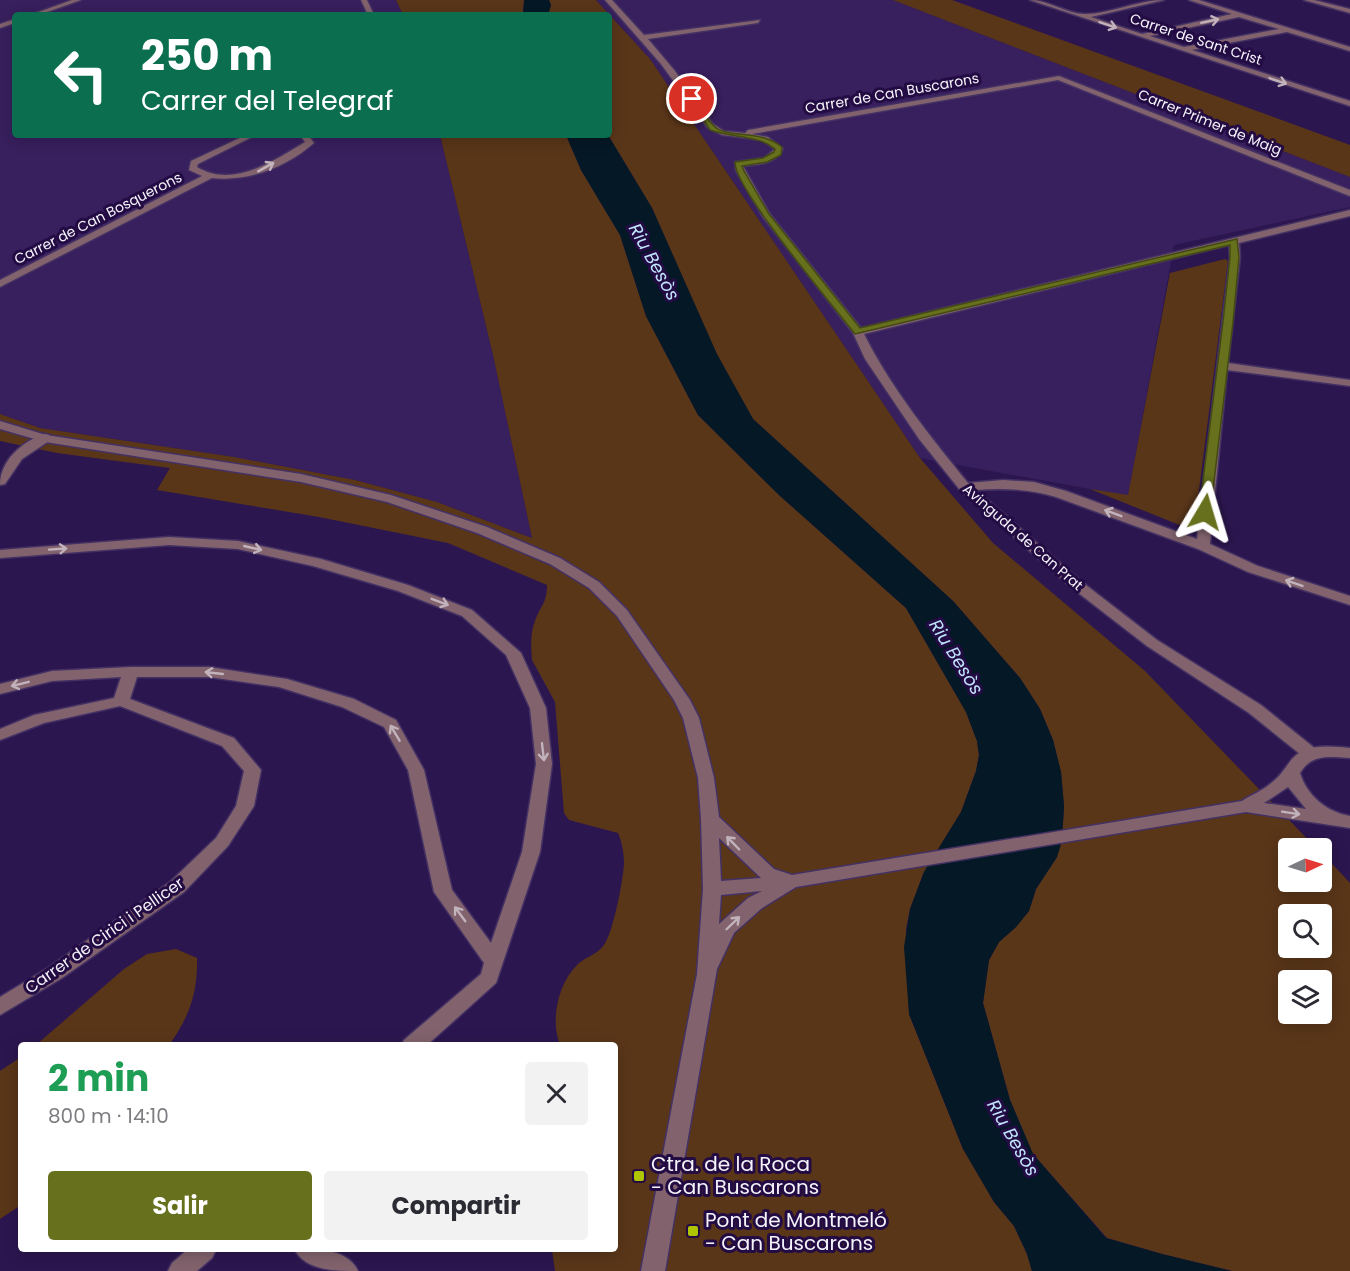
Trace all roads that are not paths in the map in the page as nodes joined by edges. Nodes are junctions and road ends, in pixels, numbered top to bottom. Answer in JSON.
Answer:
{"nodes":[{"id":1,"x":78,"y":0,"type":"edge"},
{"id":2,"x":608,"y":0,"type":"edge"},
{"id":3,"x":1033,"y":0,"type":"edge"},
{"id":4,"x":1161,"y":0,"type":"edge"},
{"id":5,"x":1192,"y":0,"type":"edge"},
{"id":6,"x":1307,"y":0,"type":"edge"},
{"id":7,"x":1350,"y":11,"type":"edge"},
{"id":8,"x":42,"y":12,"type":"edge"},
{"id":9,"x":1238,"y":15,"type":"junction"},
{"id":10,"x":1083,"y":16,"type":"junction"},
{"id":11,"x":758,"y":21,"type":"dead end"},
{"id":12,"x":1288,"y":30,"type":"junction"},
{"id":13,"x":1141,"y":36,"type":"junction"},
{"id":14,"x":644,"y":37,"type":"junction"},
{"id":15,"x":1183,"y":49,"type":"junction"},
{"id":16,"x":1350,"y":49,"type":"edge"},
{"id":17,"x":1059,"y":78,"type":"joint"},
{"id":18,"x":1349,"y":103,"type":"edge"},
{"id":19,"x":730,"y":135,"type":"junction"},
{"id":20,"x":246,"y":138,"type":"edge"},
{"id":21,"x":306,"y":138,"type":"edge"},
{"id":22,"x":209,"y":176,"type":"junction"},
{"id":23,"x":1350,"y":193,"type":"edge"},
{"id":24,"x":1350,"y":213,"type":"edge"},
{"id":25,"x":1234,"y":241,"type":"junction"},
{"id":26,"x":0,"y":284,"type":"edge"},
{"id":27,"x":858,"y":332,"type":"junction"},
{"id":28,"x":1224,"y":366,"type":"junction"},
{"id":29,"x":1350,"y":382,"type":"edge"},
{"id":30,"x":0,"y":425,"type":"edge"},
{"id":31,"x":45,"y":438,"type":"junction"},
{"id":32,"x":0,"y":481,"type":"edge"},
{"id":33,"x":965,"y":487,"type":"junction"},
{"id":34,"x":1203,"y":546,"type":"junction"},
{"id":35,"x":0,"y":554,"type":"edge"},
{"id":36,"x":1350,"y":601,"type":"edge"},
{"id":37,"x":131,"y":672,"type":"junction"},
{"id":38,"x":0,"y":689,"type":"edge"},
{"id":39,"x":121,"y":701,"type":"junction"},
{"id":40,"x":0,"y":735,"type":"edge"},
{"id":41,"x":1350,"y":753,"type":"edge"},
{"id":42,"x":1311,"y":754,"type":"junction"},
{"id":43,"x":1292,"y":773,"type":"junction"},
{"id":44,"x":1246,"y":806,"type":"junction"},
{"id":45,"x":710,"y":819,"type":"junction"},
{"id":46,"x":1343,"y":821,"type":"edge"},
{"id":47,"x":796,"y":881,"type":"junction"},
{"id":48,"x":712,"y":889,"type":"junction"},
{"id":49,"x":494,"y":961,"type":"junction"},
{"id":50,"x":707,"y":974,"type":"junction"},
{"id":51,"x":0,"y":1007,"type":"edge"},
{"id":52,"x":416,"y":1042,"type":"edge"},
{"id":53,"x":202,"y":1252,"type":"edge"},
{"id":54,"x":312,"y":1252,"type":"edge"},
{"id":55,"x":180,"y":1271,"type":"edge"},
{"id":56,"x":346,"y":1271,"type":"edge"},
{"id":57,"x":653,"y":1271,"type":"edge"}],
"edges":[{"from":1,"to":8,"type":"street"},
{"from":2,"to":14,"type":"street","name":"Avinguda de Can Prat"},
{"from":3,"to":10,"type":"street","name":"Carrer de Sant Crist"},
{"from":4,"to":10,"type":"street"},
{"from":5,"to":9,"type":"street"},
{"from":6,"to":7,"type":"street"},
{"from":9,"to":12,"type":"street"},
{"from":13,"to":9,"type":"street","one_way":true},
{"from":10,"to":13,"type":"street","name":"Carrer de Sant Crist","one_way":true},
{"from":11,"to":14,"type":"street"},
{"from":12,"to":15,"type":"street"},
{"from":12,"to":16,"type":"street"},
{"from":13,"to":15,"type":"street","name":"Carrer de Sant Crist"},
{"from":14,"to":19,"type":"street","name":"Avinguda de Can Prat"},
{"from":15,"to":18,"type":"street","name":"Carrer de Sant Crist","one_way":true},
{"from":17,"to":19,"type":"street","name":"Carrer de Can Buscarons"},
{"from":17,"to":23,"type":"street","name":"Carrer Primer de Maig"},
{"from":19,"to":27,"type":"street","name":"Avinguda de Can Prat"},
{"from":20,"to":22,"type":"street","name":"Carrer de Can Bosquerons"},
{"from":22,"to":21,"type":"street","name":"Carrer de Can Bosquerons","one_way":true},
{"from":22,"to":26,"type":"street","name":"Carrer de Can Bosquerons"},
{"from":24,"to":25,"type":"street"},
{"from":25,"to":27,"type":"street"},
{"from":25,"to":28,"type":"street"},
{"from":27,"to":33,"type":"street","name":"Avinguda de Can Prat"},
{"from":28,"to":29,"type":"street"},
{"from":28,"to":34,"type":"street"},
{"from":30,"to":31,"type":"street"},
{"from":31,"to":32,"type":"street"},
{"from":31,"to":45,"type":"street"},
{"from":34,"to":33,"type":"street","one_way":true},
{"from":33,"to":42,"type":"street","name":"Avinguda de Can Prat"},
{"from":36,"to":34,"type":"street","one_way":true},
{"from":35,"to":49,"type":"street","one_way":true},
{"from":37,"to":38,"type":"street","one_way":true},
{"from":37,"to":39,"type":"street"},
{"from":49,"to":37,"type":"street","one_way":true},
{"from":39,"to":40,"type":"street"},
{"from":39,"to":51,"type":"street","name":"Carrer de Cirici i Pellicer"},
{"from":41,"to":42,"type":"street"},
{"from":42,"to":43,"type":"street"},
{"from":43,"to":44,"type":"street"},
{"from":43,"to":46,"type":"street"},
{"from":44,"to":46,"type":"street","one_way":true},
{"from":44,"to":47,"type":"street"},
{"from":47,"to":45,"type":"street","one_way":true},
{"from":45,"to":48,"type":"street"},
{"from":47,"to":48,"type":"street"},
{"from":50,"to":47,"type":"street","one_way":true},
{"from":48,"to":50,"type":"street"},
{"from":49,"to":52,"type":"street"},
{"from":50,"to":57,"type":"street"},
{"from":53,"to":55,"type":"street"},
{"from":54,"to":56,"type":"street"}]}
